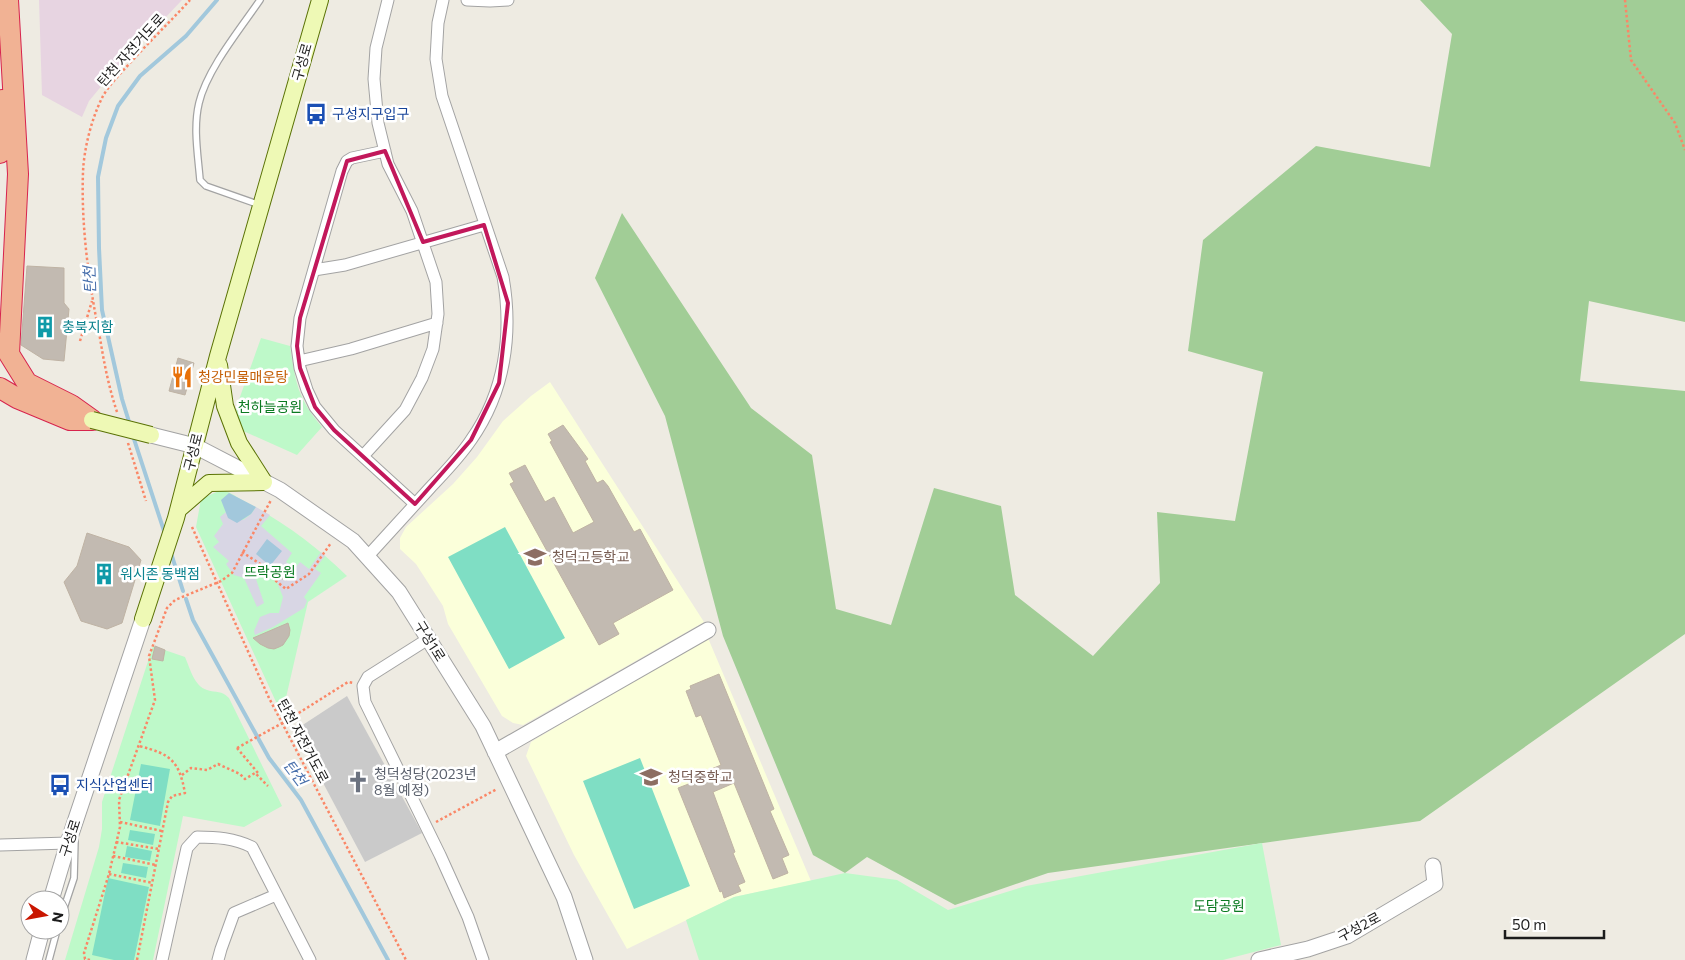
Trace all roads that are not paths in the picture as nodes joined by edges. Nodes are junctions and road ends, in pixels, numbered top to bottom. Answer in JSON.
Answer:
{"nodes":[{"id":1,"x":7,"y":0,"type":"edge"},
{"id":2,"x":260,"y":0,"type":"edge"},
{"id":3,"x":320,"y":0,"type":"edge"},
{"id":4,"x":388,"y":0,"type":"edge"},
{"id":5,"x":443,"y":0,"type":"edge"},
{"id":6,"x":467,"y":0,"type":"edge"},
{"id":7,"x":508,"y":0,"type":"edge"},
{"id":8,"x":385,"y":151,"type":"junction"},
{"id":9,"x":0,"y":154,"type":"edge"},
{"id":10,"x":261,"y":205,"type":"junction"},
{"id":11,"x":484,"y":225,"type":"junction"},
{"id":12,"x":423,"y":242,"type":"junction"},
{"id":13,"x":314,"y":270,"type":"junction"},
{"id":14,"x":437,"y":323,"type":"junction"},
{"id":15,"x":218,"y":356,"type":"junction"},
{"id":16,"x":299,"y":361,"type":"junction"},
{"id":17,"x":0,"y":388,"type":"edge"},
{"id":18,"x":92,"y":420,"type":"junction"},
{"id":19,"x":151,"y":435,"type":"joint"},
{"id":20,"x":195,"y":446,"type":"junction"},
{"id":21,"x":363,"y":456,"type":"junction"},
{"id":22,"x":271,"y":485,"type":"junction"},
{"id":23,"x":415,"y":504,"type":"junction"},
{"id":24,"x":178,"y":514,"type":"junction"},
{"id":25,"x":367,"y":557,"type":"junction"},
{"id":26,"x":143,"y":618,"type":"joint"},
{"id":27,"x":708,"y":630,"type":"dead end"},
{"id":28,"x":428,"y":639,"type":"junction"},
{"id":29,"x":495,"y":752,"type":"junction"},
{"id":30,"x":76,"y":820,"type":"junction"},
{"id":31,"x":68,"y":843,"type":"junction"},
{"id":32,"x":0,"y":845,"type":"edge"},
{"id":33,"x":1433,"y":866,"type":"dead end"},
{"id":34,"x":54,"y":890,"type":"edge"},
{"id":35,"x":70,"y":890,"type":"edge"},
{"id":36,"x":276,"y":895,"type":"junction"},
{"id":37,"x":39,"y":940,"type":"edge"},
{"id":38,"x":54,"y":940,"type":"edge"},
{"id":39,"x":34,"y":957,"type":"edge"},
{"id":40,"x":49,"y":960,"type":"edge"},
{"id":41,"x":162,"y":960,"type":"edge"},
{"id":42,"x":218,"y":960,"type":"edge"},
{"id":43,"x":310,"y":960,"type":"edge"},
{"id":44,"x":483,"y":960,"type":"edge"},
{"id":45,"x":585,"y":960,"type":"edge"},
{"id":46,"x":1259,"y":960,"type":"edge"}],
"edges":[{"from":1,"to":9,"type":"highway"},
{"from":1,"to":18,"type":"highway"},
{"from":2,"to":10,"type":"lane"},
{"from":3,"to":10,"type":"main road","name":"구성로"},
{"from":4,"to":8,"type":"street"},
{"from":5,"to":11,"type":"street"},
{"from":6,"to":7,"type":"street"},
{"from":8,"to":12,"type":"street"},
{"from":8,"to":13,"type":"street"},
{"from":10,"to":15,"type":"main road","name":"구성로"},
{"from":11,"to":12,"type":"street"},
{"from":11,"to":23,"type":"street"},
{"from":12,"to":13,"type":"street"},
{"from":12,"to":14,"type":"street"},
{"from":13,"to":16,"type":"street"},
{"from":14,"to":16,"type":"street"},
{"from":14,"to":21,"type":"street"},
{"from":15,"to":20,"type":"main road","name":"구성로"},
{"from":15,"to":22,"type":"main road"},
{"from":16,"to":21,"type":"street"},
{"from":17,"to":18,"type":"highway"},
{"from":18,"to":19,"type":"main road","bridge":true},
{"from":19,"to":20,"type":"street","name":"구성1로"},
{"from":20,"to":22,"type":"street","name":"구성1로"},
{"from":20,"to":24,"type":"main road","name":"구성로"},
{"from":21,"to":23,"type":"street"},
{"from":22,"to":24,"type":"main road"},
{"from":22,"to":25,"type":"street","name":"구성1로"},
{"from":23,"to":25,"type":"street"},
{"from":24,"to":26,"type":"main road","name":"구성로"},
{"from":25,"to":28,"type":"street","name":"구성1로"},
{"from":26,"to":30,"type":"street","name":"구성로"},
{"from":27,"to":29,"type":"street"},
{"from":28,"to":29,"type":"street","name":"구성1로"},
{"from":28,"to":44,"type":"street"},
{"from":29,"to":45,"type":"street","name":"구성1로"},
{"from":30,"to":31,"type":"street","name":"구성로"},
{"from":30,"to":35,"type":"lane"},
{"from":31,"to":32,"type":"street"},
{"from":31,"to":34,"type":"street","name":"구성로"},
{"from":33,"to":46,"type":"street","name":"구성2로"},
{"from":36,"to":41,"type":"street"},
{"from":36,"to":42,"type":"street"},
{"from":36,"to":43,"type":"street"},
{"from":37,"to":39,"type":"street"},
{"from":38,"to":40,"type":"lane"}]}
